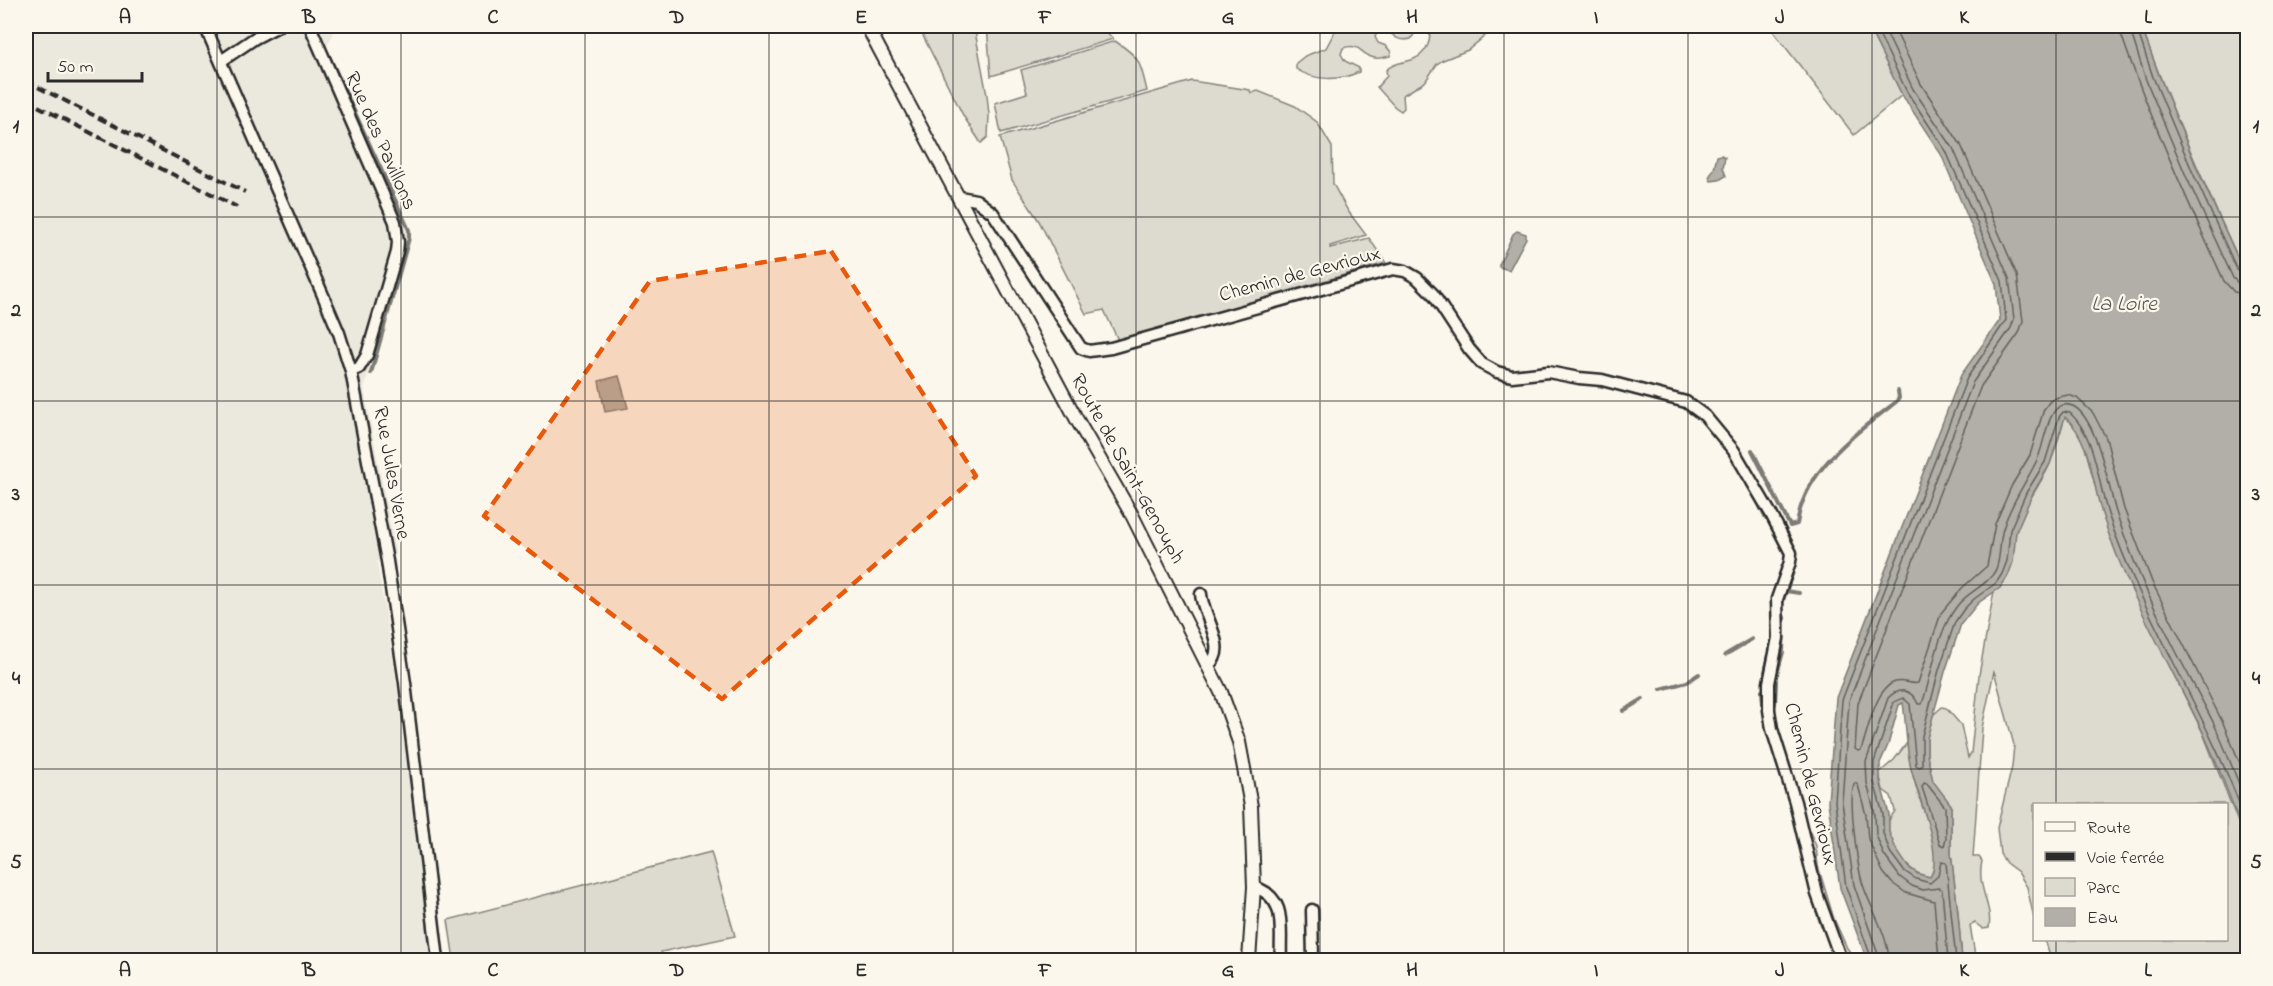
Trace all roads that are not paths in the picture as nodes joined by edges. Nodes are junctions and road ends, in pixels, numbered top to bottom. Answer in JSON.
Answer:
{"nodes":[{"id":1,"x":205,"y":26,"type":"edge"},
{"id":2,"x":278,"y":26,"type":"edge"},
{"id":3,"x":310,"y":26,"type":"edge"},
{"id":4,"x":867,"y":26,"type":"edge"},
{"id":5,"x":220,"y":61,"type":"junction"},
{"id":6,"x":960,"y":197,"type":"junction"},
{"id":7,"x":351,"y":370,"type":"junction"},
{"id":8,"x":1200,"y":594,"type":"dead end"},
{"id":9,"x":1208,"y":665,"type":"junction"},
{"id":10,"x":1254,"y":887,"type":"junction"},
{"id":11,"x":1312,"y":910,"type":"dead end"},
{"id":12,"x":438,"y":958,"type":"edge"},
{"id":13,"x":1249,"y":960,"type":"edge"},
{"id":14,"x":1281,"y":960,"type":"edge"},
{"id":15,"x":1313,"y":960,"type":"edge"},
{"id":16,"x":1841,"y":960,"type":"edge"}],
"edges":[{"from":1,"to":5,"type":"street","name":"Rue Jules Verne"},
{"from":2,"to":5,"type":"street"},
{"from":3,"to":7,"type":"street","name":"Rue des Pavillons"},
{"from":4,"to":6,"type":"street","name":"Route de Saint-Genouph"},
{"from":5,"to":7,"type":"street","name":"Rue Jules Verne"},
{"from":6,"to":9,"type":"street","name":"Route de Saint-Genouph"},
{"from":6,"to":16,"type":"street","name":"Chemin de Gevrioux"},
{"from":7,"to":12,"type":"street","name":"Rue Jules Verne"},
{"from":8,"to":9,"type":"street"},
{"from":9,"to":10,"type":"street","name":"Route de Saint-Genouph"},
{"from":10,"to":13,"type":"street","name":"Route de Saint-Genouph"},
{"from":10,"to":14,"type":"street"},
{"from":11,"to":15,"type":"street"}]}
